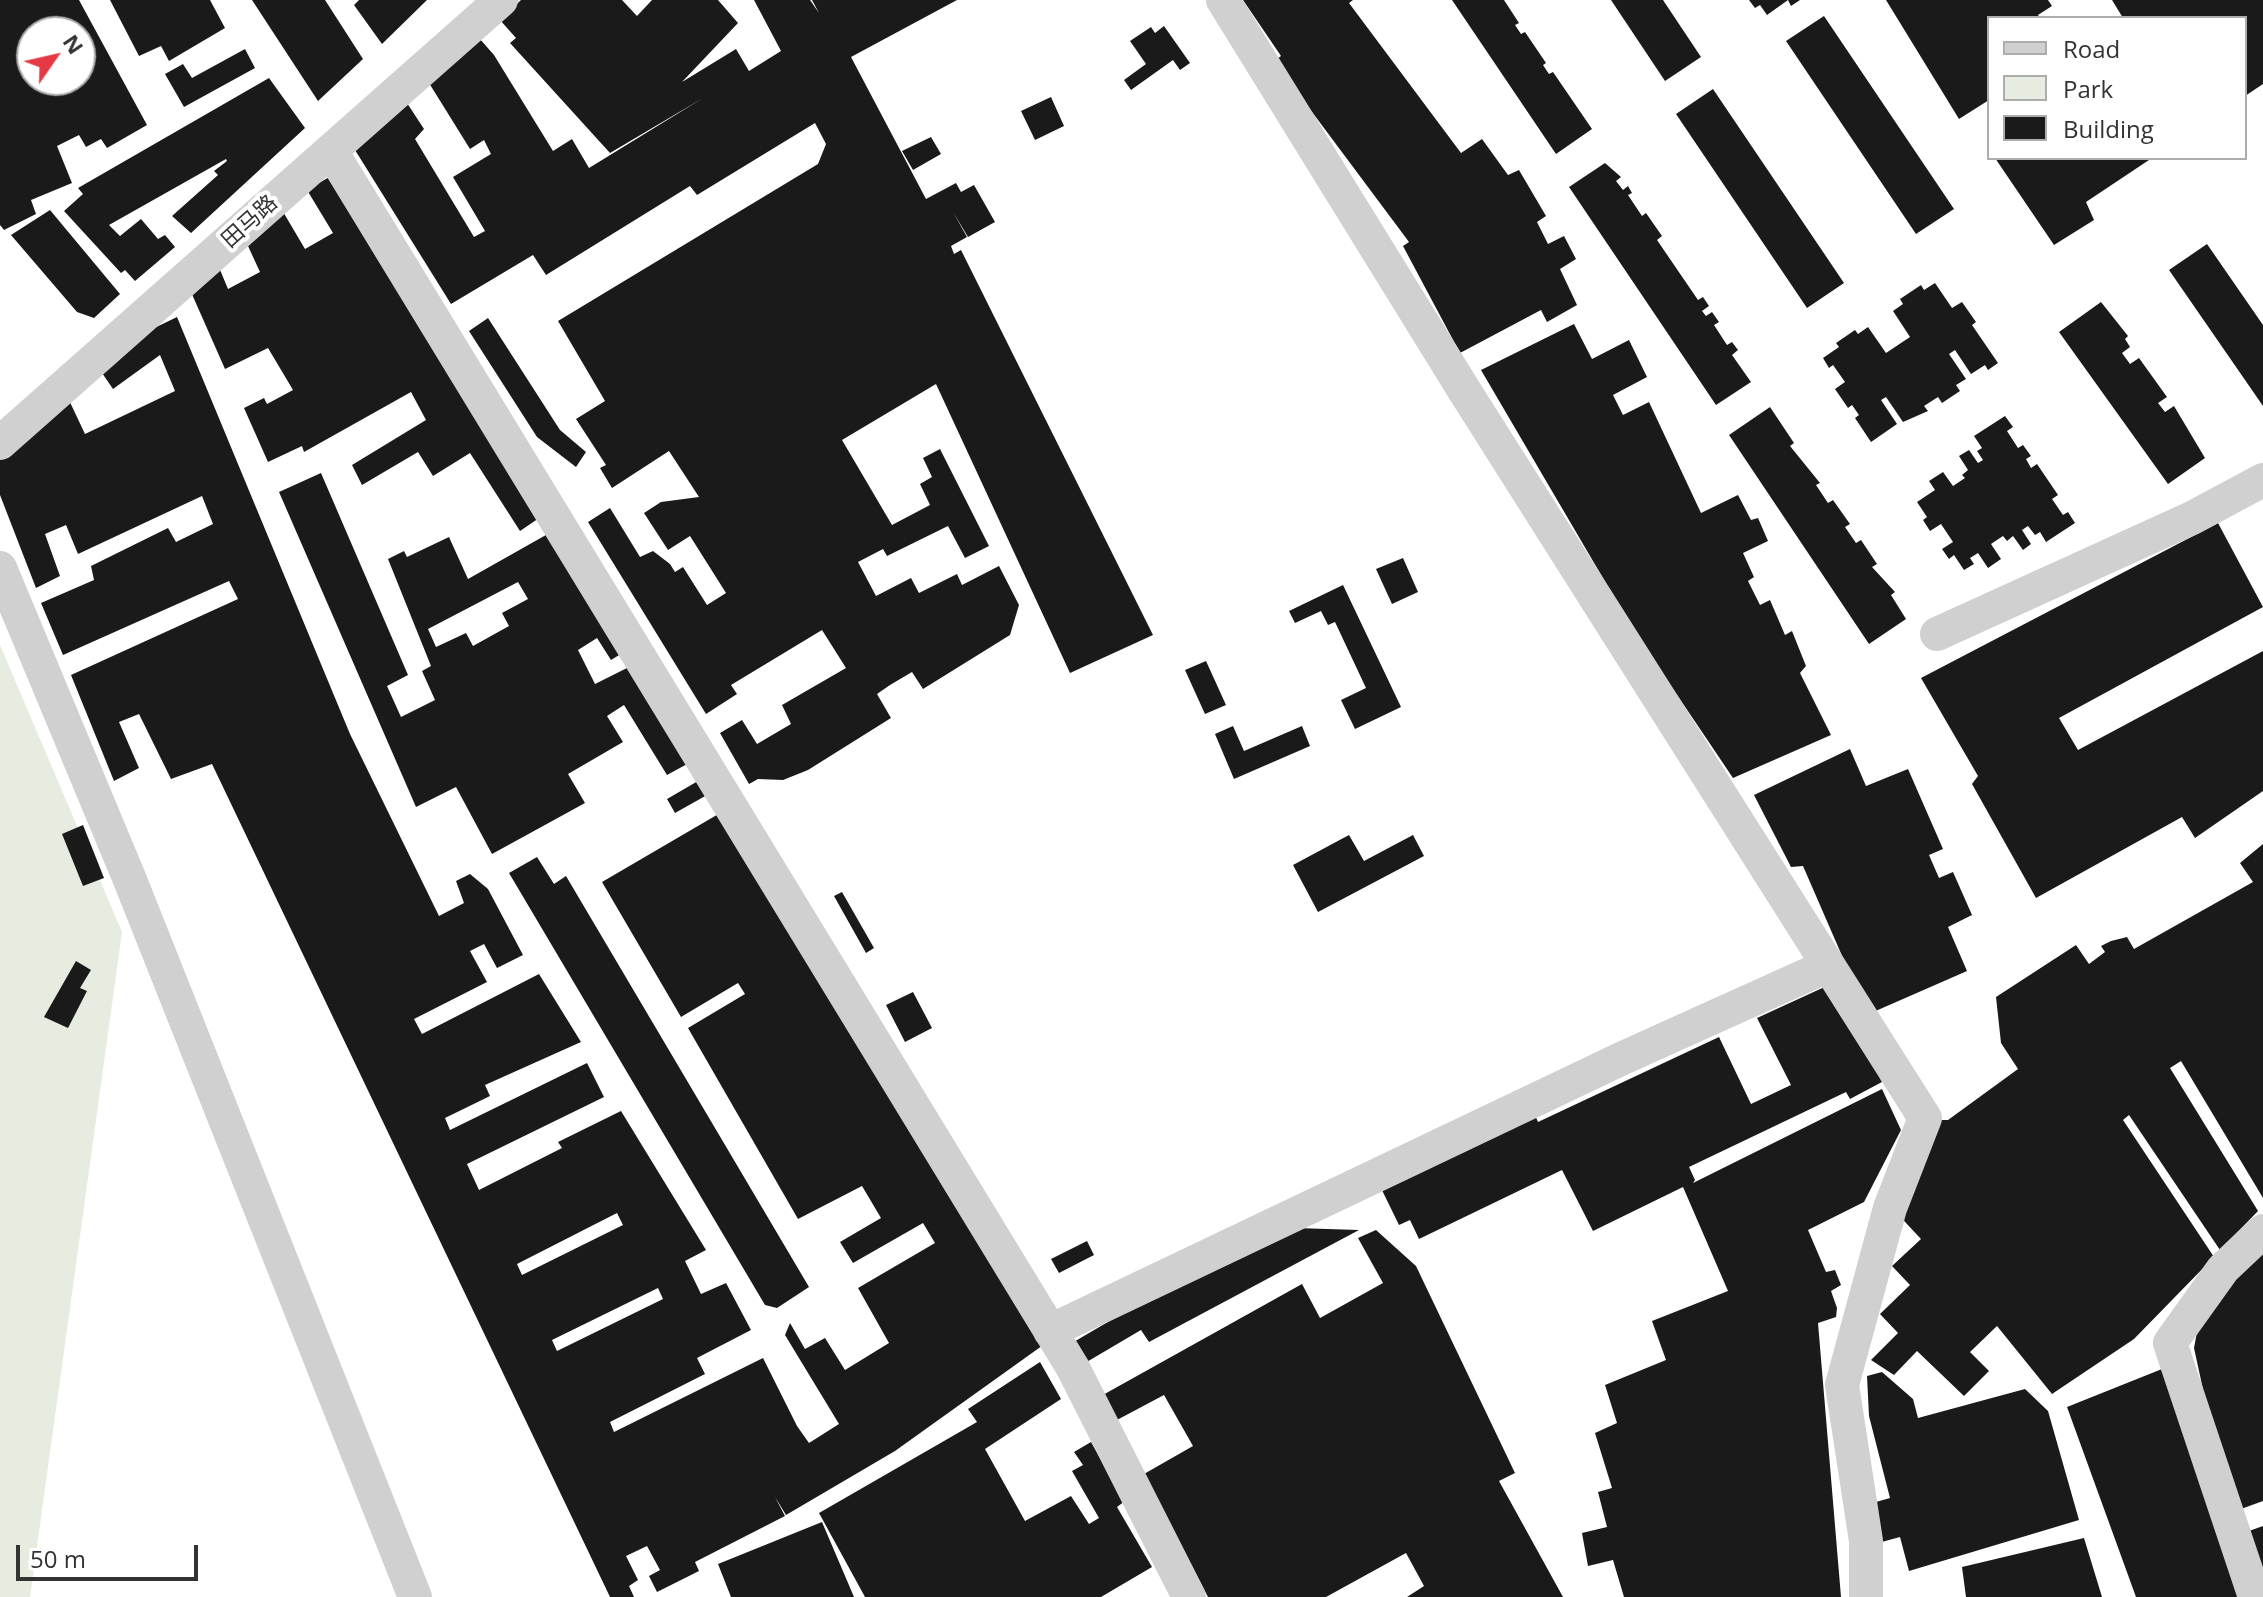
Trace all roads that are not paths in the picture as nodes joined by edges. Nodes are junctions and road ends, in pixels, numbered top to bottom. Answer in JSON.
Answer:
{"nodes":[{"id":1,"x":501,"y":0,"type":"edge"},
{"id":2,"x":1223,"y":0,"type":"edge"},
{"id":3,"x":331,"y":151,"type":"junction"},
{"id":4,"x":0,"y":443,"type":"edge"},
{"id":5,"x":2263,"y":480,"type":"edge"},
{"id":6,"x":0,"y":568,"type":"edge"},
{"id":7,"x":1937,"y":634,"type":"dead end"},
{"id":8,"x":1827,"y":965,"type":"junction"},
{"id":9,"x":2263,"y":1231,"type":"edge"},
{"id":10,"x":1050,"y":1331,"type":"junction"},
{"id":11,"x":415,"y":1597,"type":"edge"},
{"id":12,"x":1189,"y":1597,"type":"edge"},
{"id":13,"x":1866,"y":1597,"type":"edge"},
{"id":14,"x":2255,"y":1597,"type":"edge"}],
"edges":[{"from":1,"to":3,"type":"street","name":"田马路"},
{"from":2,"to":8,"type":"street"},
{"from":3,"to":4,"type":"street","name":"田马路"},
{"from":3,"to":10,"type":"street"},
{"from":5,"to":7,"type":"street"},
{"from":6,"to":11,"type":"street"},
{"from":8,"to":10,"type":"street"},
{"from":8,"to":13,"type":"street"},
{"from":9,"to":14,"type":"street"},
{"from":10,"to":12,"type":"street"}]}
